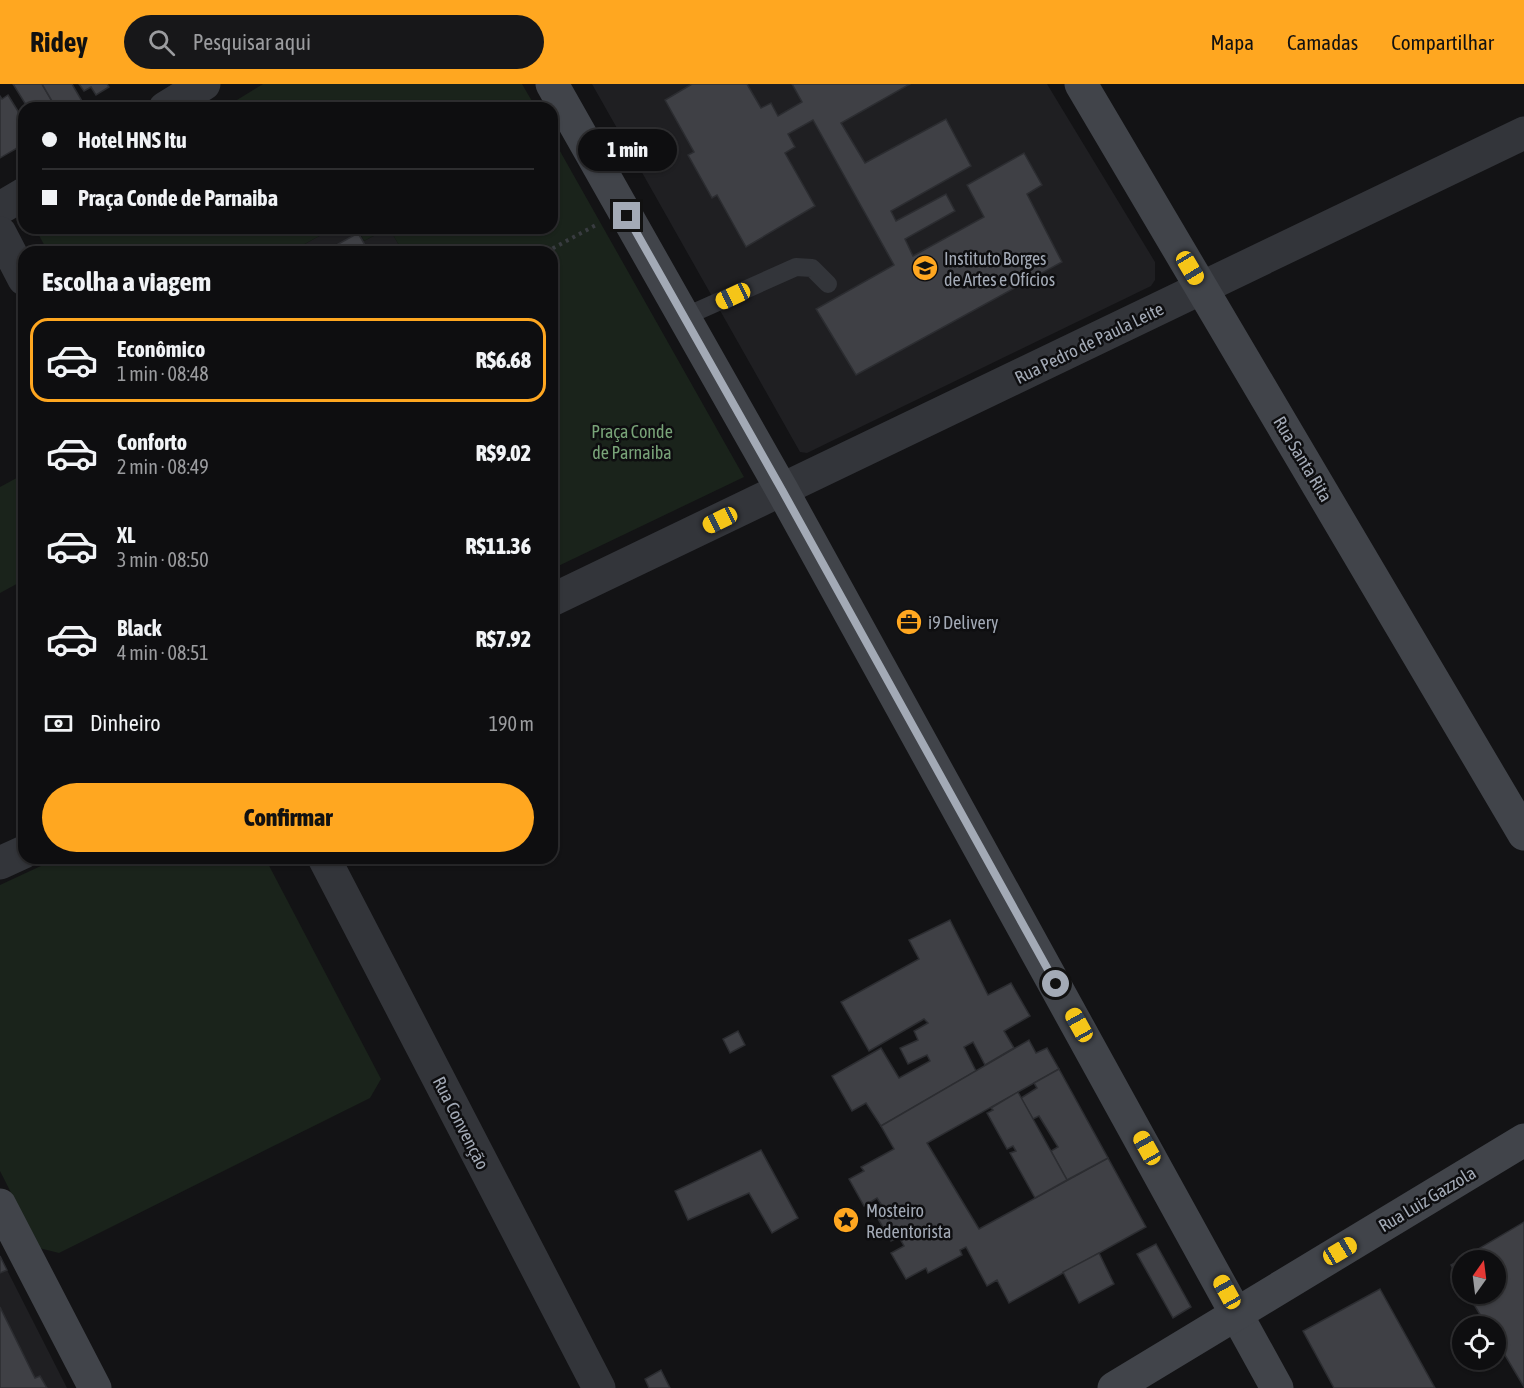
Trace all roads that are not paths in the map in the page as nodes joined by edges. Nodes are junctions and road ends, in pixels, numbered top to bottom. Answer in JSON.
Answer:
{"nodes":[{"id":1,"x":204,"y":84,"type":"edge"},
{"id":2,"x":552,"y":84,"type":"edge"},
{"id":3,"x":1081,"y":84,"type":"edge"},
{"id":4,"x":175,"y":102,"type":"edge"},
{"id":5,"x":1524,"y":133,"type":"edge"},
{"id":6,"x":18,"y":198,"type":"edge"},
{"id":7,"x":0,"y":208,"type":"edge"},
{"id":8,"x":0,"y":233,"type":"edge"},
{"id":9,"x":18,"y":268,"type":"edge"},
{"id":10,"x":828,"y":284,"type":"dead end"},
{"id":11,"x":1202,"y":289,"type":"junction"},
{"id":12,"x":684,"y":317,"type":"junction"},
{"id":13,"x":782,"y":490,"type":"junction"},
{"id":14,"x":558,"y":597,"type":"edge"},
{"id":15,"x":1524,"y":834,"type":"edge"},
{"id":16,"x":18,"y":855,"type":"edge"},
{"id":17,"x":0,"y":863,"type":"edge"},
{"id":18,"x":327,"y":864,"type":"edge"},
{"id":19,"x":1524,"y":1140,"type":"edge"},
{"id":20,"x":0,"y":1205,"type":"edge"},
{"id":21,"x":1238,"y":1313,"type":"junction"},
{"id":22,"x":95,"y":1388,"type":"edge"},
{"id":23,"x":598,"y":1388,"type":"edge"},
{"id":24,"x":1114,"y":1388,"type":"edge"},
{"id":25,"x":1277,"y":1388,"type":"edge"}],
"edges":[{"from":1,"to":4,"type":"street"},
{"from":2,"to":12,"type":"main road"},
{"from":3,"to":11,"type":"main road","name":"Rua Santa Rita"},
{"from":5,"to":11,"type":"street","name":"Rua Pedro de Paula Leite"},
{"from":6,"to":7,"type":"street"},
{"from":8,"to":9,"type":"street"},
{"from":10,"to":12,"type":"lane"},
{"from":11,"to":13,"type":"street","name":"Rua Pedro de Paula Leite"},
{"from":11,"to":15,"type":"main road","name":"Rua Santa Rita"},
{"from":12,"to":13,"type":"main road"},
{"from":13,"to":14,"type":"street"},
{"from":13,"to":21,"type":"main road"},
{"from":16,"to":17,"type":"street"},
{"from":18,"to":23,"type":"street","name":"Rua Convenção"},
{"from":19,"to":21,"type":"main road","name":"Rua Luiz Gazzola"},
{"from":20,"to":22,"type":"main road"},
{"from":21,"to":24,"type":"main road","name":"Rua Luiz Gazzola"},
{"from":21,"to":25,"type":"main road"}]}
